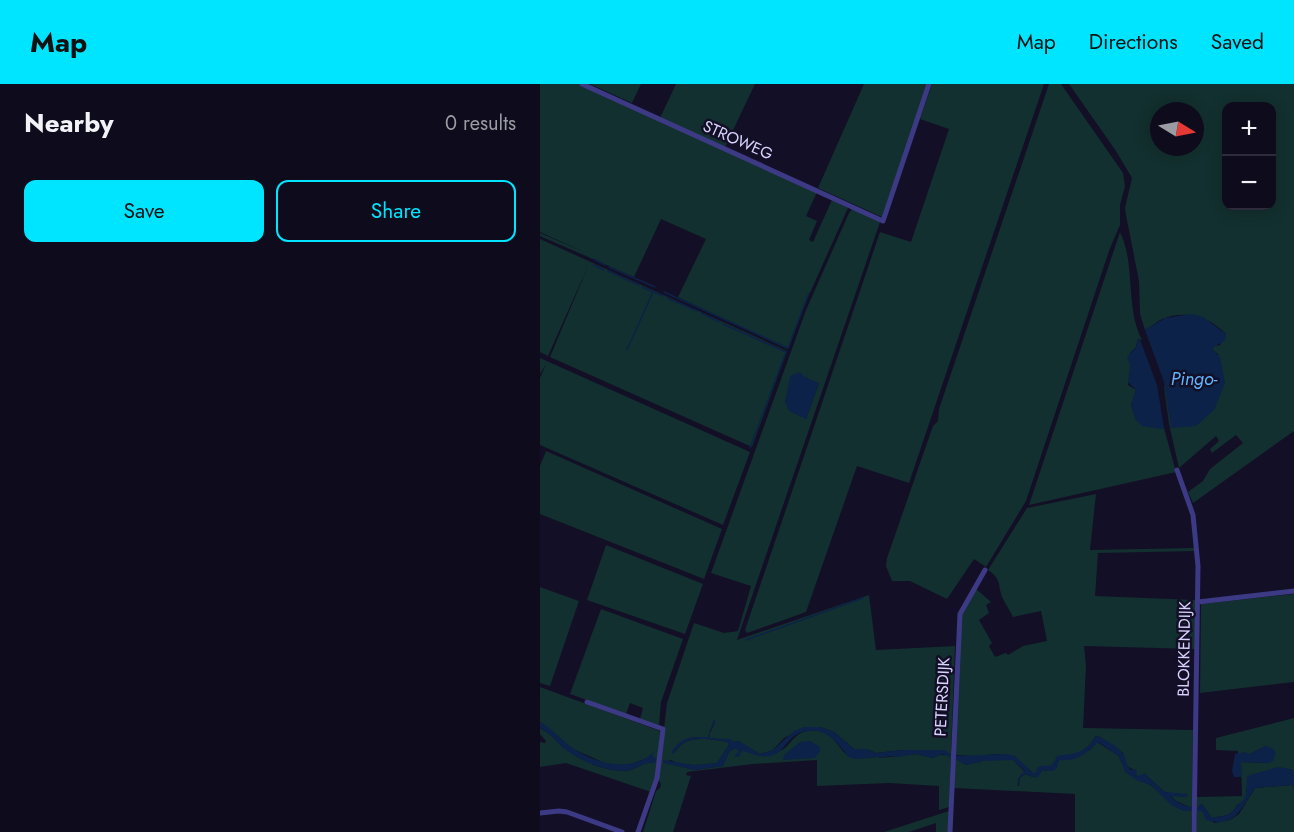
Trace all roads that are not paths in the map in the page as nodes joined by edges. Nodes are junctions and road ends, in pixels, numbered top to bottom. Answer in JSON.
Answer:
{"nodes":[{"id":1,"x":582,"y":84,"type":"edge"},
{"id":2,"x":929,"y":84,"type":"edge"},
{"id":3,"x":1177,"y":470,"type":"dead end"},
{"id":4,"x":986,"y":570,"type":"dead end"},
{"id":5,"x":1294,"y":591,"type":"edge"},
{"id":6,"x":1198,"y":602,"type":"junction"},
{"id":7,"x":587,"y":702,"type":"dead end"},
{"id":8,"x":540,"y":813,"type":"edge"},
{"id":9,"x":622,"y":832,"type":"edge"},
{"id":10,"x":638,"y":832,"type":"edge"},
{"id":11,"x":950,"y":832,"type":"edge"},
{"id":12,"x":1194,"y":832,"type":"edge"}],
"edges":[{"from":1,"to":2,"type":"street","name":"STROWEG"},
{"from":3,"to":6,"type":"street","name":"BLOKKENDIJK"},
{"from":4,"to":11,"type":"street","name":"PETERSDIJK"},
{"from":5,"to":6,"type":"street"},
{"from":6,"to":12,"type":"street","name":"BLOKKENDIJK"},
{"from":7,"to":10,"type":"street"},
{"from":8,"to":9,"type":"street"}]}
